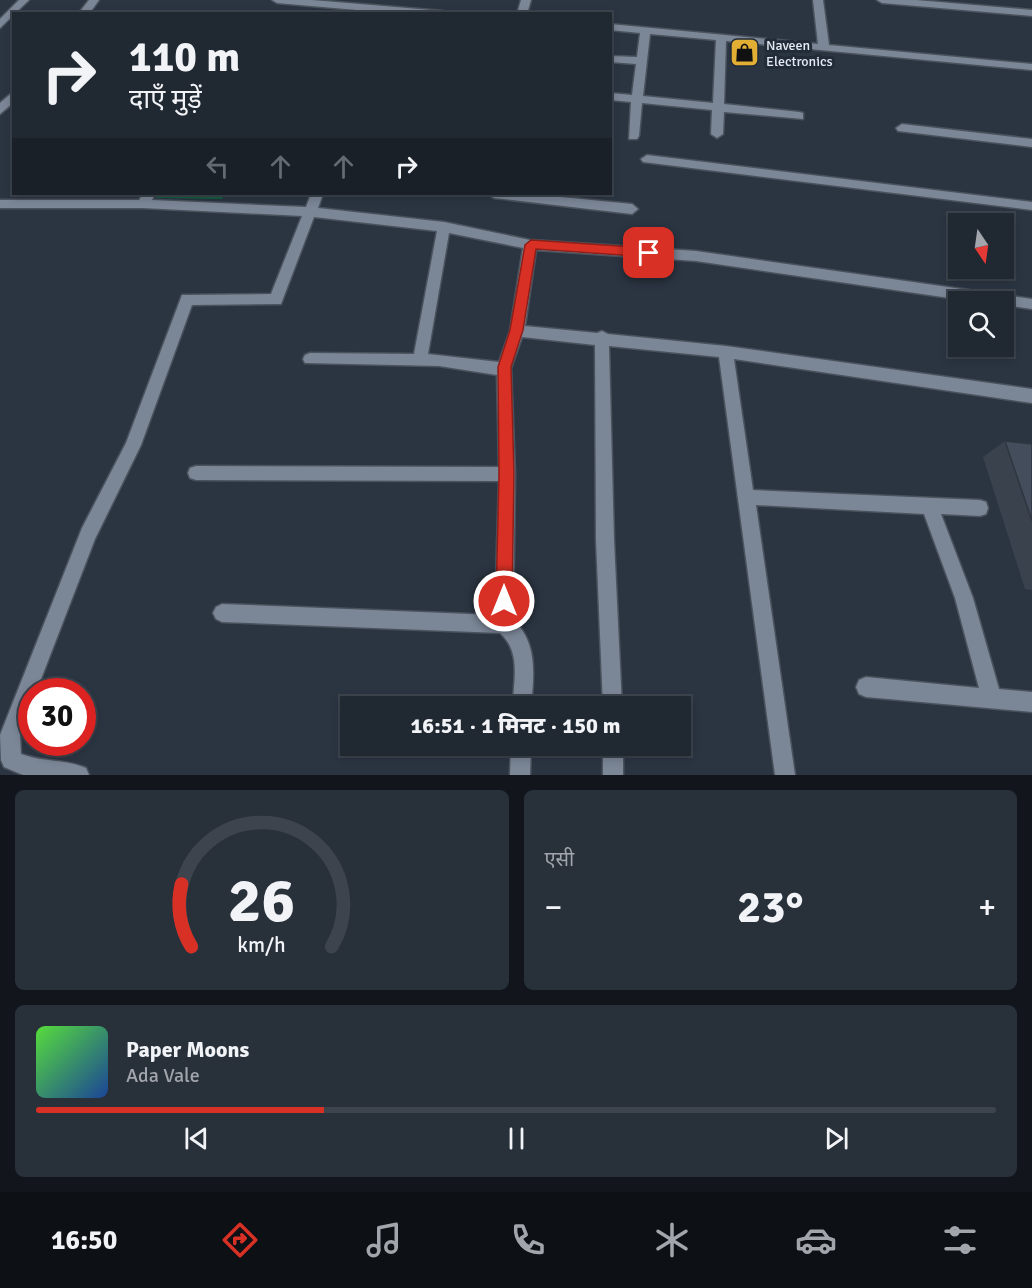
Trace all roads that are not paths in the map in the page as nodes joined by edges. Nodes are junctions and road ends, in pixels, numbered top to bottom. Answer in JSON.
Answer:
{"nodes":[{"id":1,"x":24,"y":0,"type":"edge"},
{"id":2,"x":94,"y":0,"type":"edge"},
{"id":3,"x":277,"y":0,"type":"edge"},
{"id":4,"x":818,"y":0,"type":"edge"},
{"id":5,"x":882,"y":0,"type":"edge"},
{"id":6,"x":1028,"y":0,"type":"edge"},
{"id":7,"x":953,"y":3,"type":"edge"},
{"id":8,"x":391,"y":11,"type":"edge"},
{"id":9,"x":1032,"y":11,"type":"edge"},
{"id":10,"x":12,"y":12,"type":"edge"},
{"id":11,"x":12,"y":12,"type":"edge"},
{"id":12,"x":85,"y":12,"type":"edge"},
{"id":13,"x":410,"y":12,"type":"edge"},
{"id":14,"x":0,"y":25,"type":"edge"},
{"id":15,"x":612,"y":27,"type":"edge"},
{"id":16,"x":645,"y":30,"type":"junction"},
{"id":17,"x":722,"y":37,"type":"junction"},
{"id":18,"x":824,"y":47,"type":"junction"},
{"id":19,"x":612,"y":59,"type":"edge"},
{"id":20,"x":642,"y":61,"type":"junction"},
{"id":21,"x":1032,"y":67,"type":"edge"},
{"id":22,"x":12,"y":96,"type":"edge"},
{"id":23,"x":612,"y":96,"type":"edge"},
{"id":24,"x":638,"y":98,"type":"junction"},
{"id":25,"x":717,"y":106,"type":"junction"},
{"id":26,"x":0,"y":110,"type":"edge"},
{"id":27,"x":799,"y":116,"type":"dead end"},
{"id":28,"x":902,"y":128,"type":"dead end"},
{"id":29,"x":717,"y":134,"type":"dead end"},
{"id":30,"x":633,"y":136,"type":"dead end"},
{"id":31,"x":1032,"y":143,"type":"edge"},
{"id":32,"x":647,"y":159,"type":"dead end"},
{"id":33,"x":232,"y":195,"type":"edge"},
{"id":34,"x":317,"y":195,"type":"edge"},
{"id":35,"x":503,"y":195,"type":"edge"},
{"id":36,"x":146,"y":199,"type":"edge"},
{"id":37,"x":8,"y":201,"type":"edge"},
{"id":38,"x":227,"y":206,"type":"junction"},
{"id":39,"x":1032,"y":206,"type":"edge"},
{"id":40,"x":632,"y":209,"type":"dead end"},
{"id":41,"x":310,"y":212,"type":"junction"},
{"id":42,"x":444,"y":227,"type":"junction"},
{"id":43,"x":531,"y":245,"type":"junction"},
{"id":44,"x":1032,"y":304,"type":"edge"},
{"id":45,"x":517,"y":330,"type":"junction"},
{"id":46,"x":602,"y":337,"type":"junction"},
{"id":47,"x":726,"y":352,"type":"junction"},
{"id":48,"x":310,"y":359,"type":"dead end"},
{"id":49,"x":420,"y":360,"type":"junction"},
{"id":50,"x":504,"y":367,"type":"junction"},
{"id":51,"x":1032,"y":396,"type":"edge"},
{"id":52,"x":196,"y":473,"type":"dead end"},
{"id":53,"x":507,"y":474,"type":"junction"},
{"id":54,"x":746,"y":497,"type":"junction"},
{"id":55,"x":930,"y":506,"type":"junction"},
{"id":56,"x":980,"y":508,"type":"dead end"},
{"id":57,"x":222,"y":613,"type":"dead end"},
{"id":58,"x":504,"y":624,"type":"junction"},
{"id":59,"x":866,"y":687,"type":"dead end"},
{"id":60,"x":522,"y":696,"type":"edge"},
{"id":61,"x":613,"y":696,"type":"edge"},
{"id":62,"x":991,"y":696,"type":"junction"},
{"id":63,"x":1032,"y":702,"type":"edge"},
{"id":64,"x":521,"y":756,"type":"edge"},
{"id":65,"x":613,"y":756,"type":"edge"},
{"id":66,"x":5,"y":760,"type":"edge"},
{"id":67,"x":35,"y":772,"type":"edge"},
{"id":68,"x":79,"y":775,"type":"edge"},
{"id":69,"x":520,"y":775,"type":"edge"},
{"id":70,"x":613,"y":775,"type":"edge"},
{"id":71,"x":785,"y":775,"type":"edge"}],
"edges":[{"from":1,"to":10,"type":"street"},
{"from":2,"to":12,"type":"street"},
{"from":3,"to":8,"type":"street"},
{"from":4,"to":18,"type":"street"},
{"from":5,"to":7,"type":"street"},
{"from":6,"to":9,"type":"street"},
{"from":7,"to":9,"type":"street"},
{"from":8,"to":13,"type":"street"},
{"from":11,"to":14,"type":"street"},
{"from":15,"to":16,"type":"street"},
{"from":16,"to":17,"type":"street"},
{"from":16,"to":20,"type":"street"},
{"from":17,"to":18,"type":"street"},
{"from":17,"to":25,"type":"street"},
{"from":18,"to":21,"type":"street"},
{"from":19,"to":20,"type":"street"},
{"from":20,"to":24,"type":"street"},
{"from":22,"to":26,"type":"street"},
{"from":23,"to":24,"type":"street"},
{"from":24,"to":25,"type":"street"},
{"from":24,"to":30,"type":"street"},
{"from":25,"to":27,"type":"street"},
{"from":25,"to":29,"type":"street"},
{"from":28,"to":31,"type":"street"},
{"from":32,"to":39,"type":"street"},
{"from":33,"to":38,"type":"street"},
{"from":34,"to":41,"type":"street"},
{"from":35,"to":40,"type":"street"},
{"from":36,"to":37,"type":"street"},
{"from":36,"to":38,"type":"street"},
{"from":38,"to":41,"type":"street"},
{"from":41,"to":42,"type":"street"},
{"from":41,"to":66,"type":"street"},
{"from":42,"to":43,"type":"street"},
{"from":42,"to":49,"type":"street"},
{"from":43,"to":44,"type":"street"},
{"from":43,"to":45,"type":"street"},
{"from":45,"to":46,"type":"street"},
{"from":45,"to":50,"type":"street"},
{"from":46,"to":47,"type":"street"},
{"from":46,"to":61,"type":"street"},
{"from":47,"to":51,"type":"street"},
{"from":47,"to":54,"type":"street"},
{"from":48,"to":49,"type":"street"},
{"from":49,"to":50,"type":"street"},
{"from":50,"to":53,"type":"street"},
{"from":52,"to":53,"type":"street"},
{"from":53,"to":58,"type":"street"},
{"from":54,"to":55,"type":"street"},
{"from":54,"to":71,"type":"street"},
{"from":55,"to":56,"type":"street"},
{"from":55,"to":62,"type":"street"},
{"from":57,"to":58,"type":"street"},
{"from":58,"to":60,"type":"street"},
{"from":59,"to":62,"type":"street"},
{"from":62,"to":63,"type":"street"},
{"from":64,"to":69,"type":"street"},
{"from":65,"to":70,"type":"street"},
{"from":66,"to":67,"type":"street"},
{"from":67,"to":68,"type":"street"}]}
